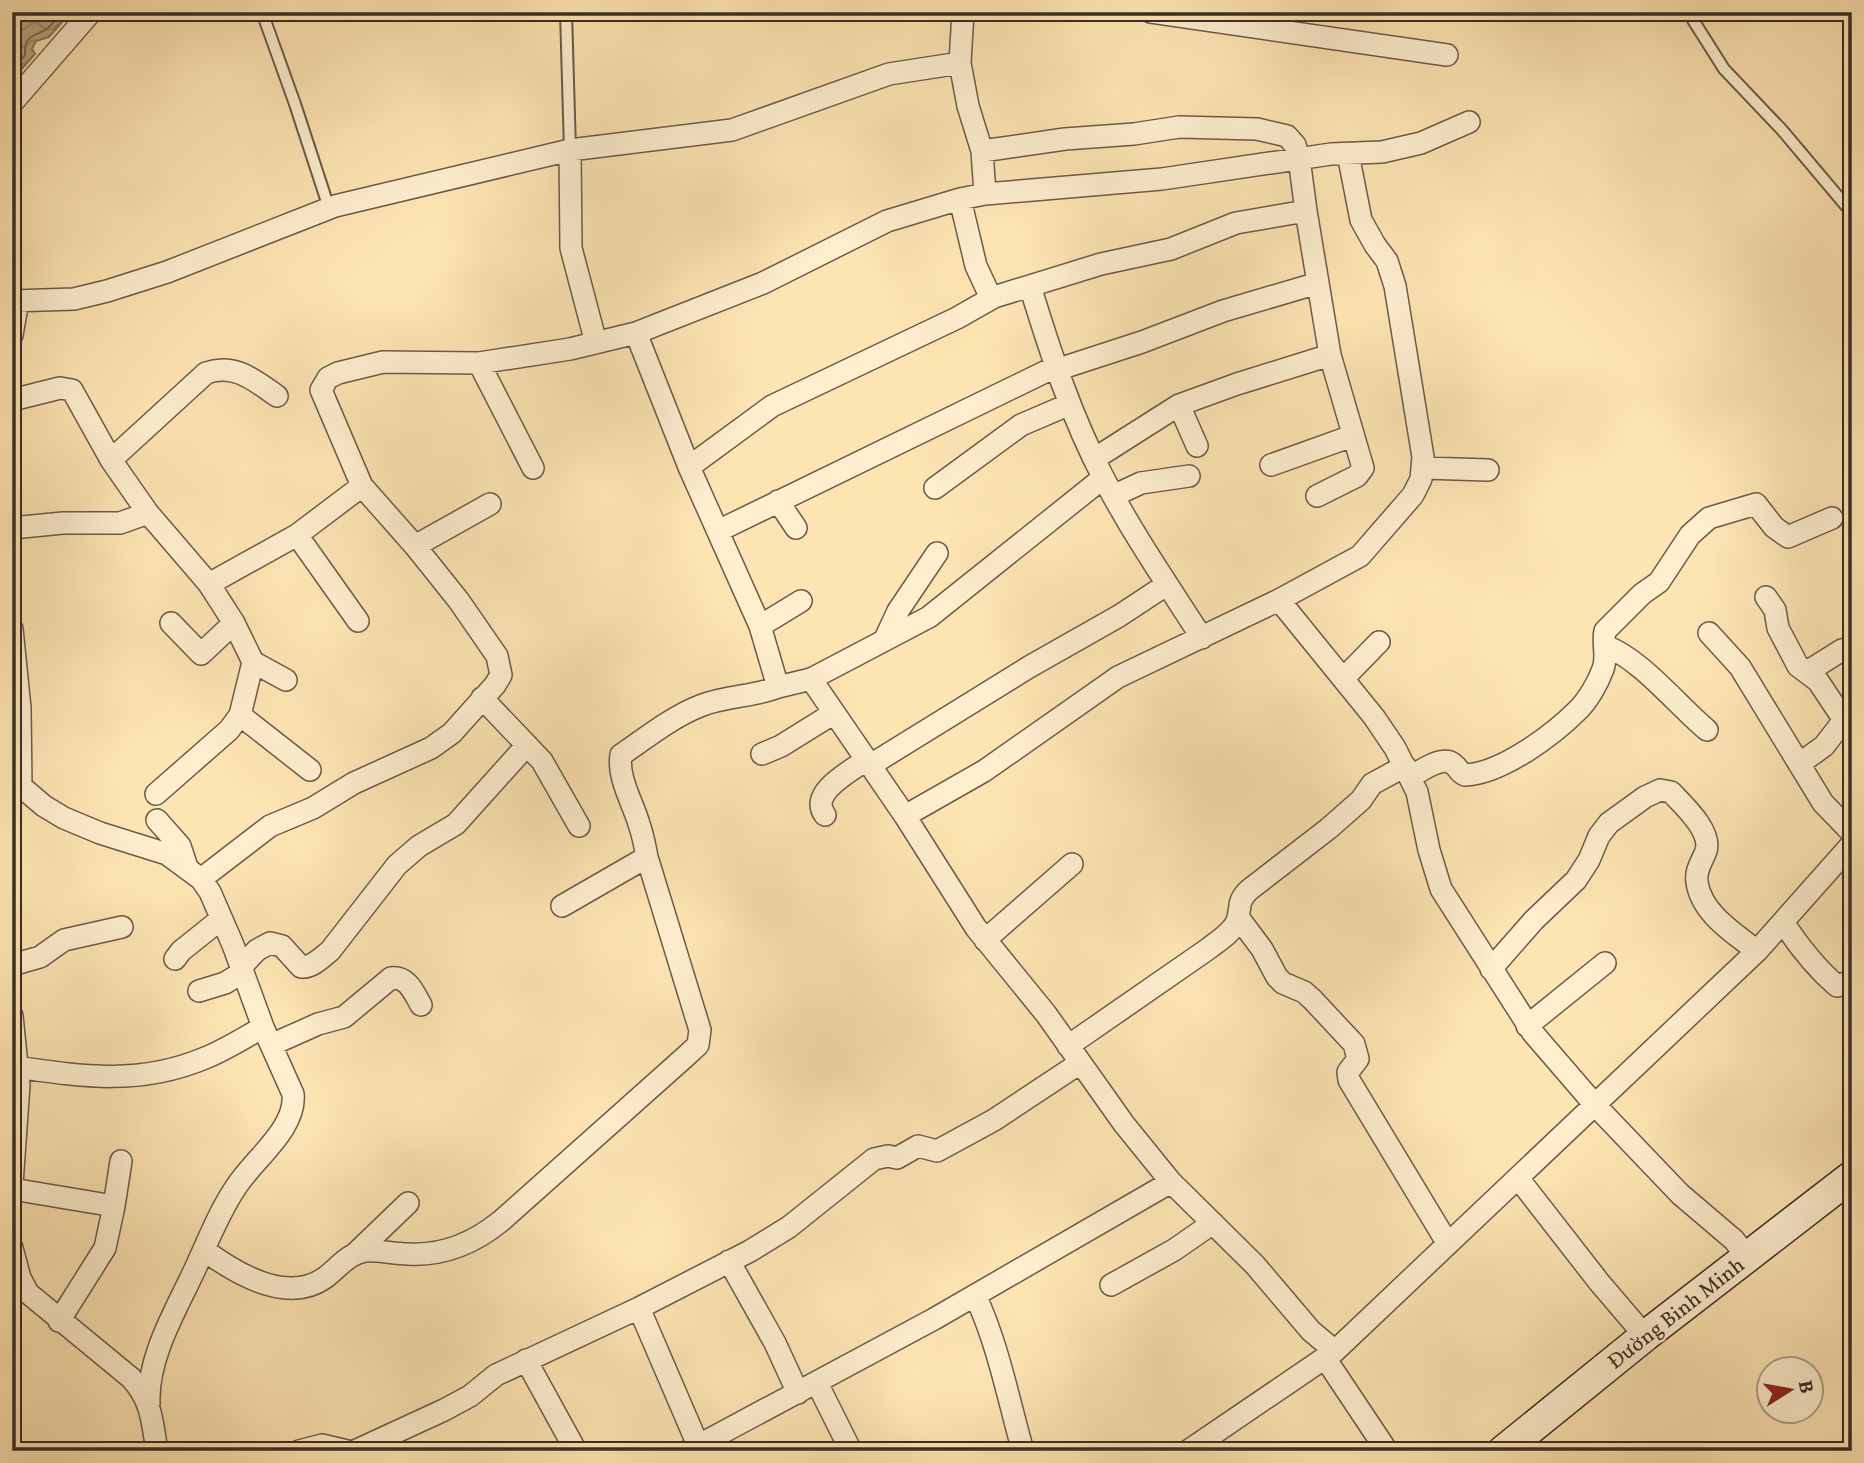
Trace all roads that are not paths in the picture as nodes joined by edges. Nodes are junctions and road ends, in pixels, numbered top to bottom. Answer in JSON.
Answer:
{"nodes":[{"id":1,"x":90,"y":12,"type":"edge"},
{"id":2,"x":262,"y":12,"type":"edge"},
{"id":3,"x":566,"y":12,"type":"edge"},
{"id":4,"x":963,"y":12,"type":"edge"},
{"id":5,"x":1151,"y":12,"type":"edge"},
{"id":6,"x":1688,"y":12,"type":"edge"},
{"id":7,"x":1447,"y":55,"type":"dead end"},
{"id":8,"x":960,"y":63,"type":"junction"},
{"id":9,"x":12,"y":103,"type":"edge"},
{"id":10,"x":1469,"y":122,"type":"dead end"},
{"id":11,"x":570,"y":150,"type":"junction"},
{"id":12,"x":982,"y":151,"type":"junction"},
{"id":13,"x":1348,"y":153,"type":"junction"},
{"id":14,"x":1299,"y":158,"type":"junction"},
{"id":15,"x":985,"y":194,"type":"junction"},
{"id":16,"x":960,"y":199,"type":"junction"},
{"id":17,"x":329,"y":208,"type":"junction"},
{"id":18,"x":1306,"y":211,"type":"junction"},
{"id":19,"x":1852,"y":212,"type":"edge"},
{"id":20,"x":1318,"y":283,"type":"junction"},
{"id":21,"x":1030,"y":286,"type":"junction"},
{"id":22,"x":991,"y":298,"type":"junction"},
{"id":23,"x":15,"y":301,"type":"edge"},
{"id":24,"x":636,"y":333,"type":"junction"},
{"id":25,"x":12,"y":335,"type":"edge"},
{"id":26,"x":596,"y":343,"type":"junction"},
{"id":27,"x":1330,"y":355,"type":"junction"},
{"id":28,"x":479,"y":363,"type":"junction"},
{"id":29,"x":1056,"y":369,"type":"junction"},
{"id":30,"x":277,"y":396,"type":"dead end"},
{"id":31,"x":12,"y":400,"type":"edge"},
{"id":32,"x":1070,"y":404,"type":"junction"},
{"id":33,"x":1180,"y":405,"type":"junction"},
{"id":34,"x":1352,"y":436,"type":"junction"},
{"id":35,"x":1197,"y":446,"type":"dead end"},
{"id":36,"x":111,"y":460,"type":"junction"},
{"id":37,"x":1271,"y":465,"type":"dead end"},
{"id":38,"x":689,"y":467,"type":"junction"},
{"id":39,"x":533,"y":468,"type":"dead end"},
{"id":40,"x":1424,"y":468,"type":"junction"},
{"id":41,"x":1488,"y":470,"type":"dead end"},
{"id":42,"x":1189,"y":476,"type":"dead end"},
{"id":43,"x":1103,"y":478,"type":"junction"},
{"id":44,"x":362,"y":486,"type":"junction"},
{"id":45,"x":935,"y":488,"type":"dead end"},
{"id":46,"x":1317,"y":496,"type":"dead end"},
{"id":47,"x":778,"y":501,"type":"junction"},
{"id":48,"x":490,"y":504,"type":"dead end"},
{"id":49,"x":148,"y":513,"type":"junction"},
{"id":50,"x":1832,"y":518,"type":"dead end"},
{"id":51,"x":12,"y":528,"type":"edge"},
{"id":52,"x":796,"y":528,"type":"dead end"},
{"id":53,"x":718,"y":531,"type":"junction"},
{"id":54,"x":297,"y":535,"type":"junction"},
{"id":55,"x":415,"y":546,"type":"junction"},
{"id":56,"x":937,"y":552,"type":"dead end"},
{"id":57,"x":209,"y":584,"type":"junction"},
{"id":58,"x":1166,"y":585,"type":"junction"},
{"id":59,"x":1766,"y":597,"type":"dead end"},
{"id":60,"x":1279,"y":600,"type":"junction"},
{"id":61,"x":801,"y":601,"type":"dead end"},
{"id":62,"x":358,"y":621,"type":"dead end"},
{"id":63,"x":171,"y":623,"type":"dead end"},
{"id":64,"x":234,"y":623,"type":"junction"},
{"id":65,"x":760,"y":626,"type":"junction"},
{"id":66,"x":12,"y":629,"type":"edge"},
{"id":67,"x":1709,"y":634,"type":"dead end"},
{"id":68,"x":1202,"y":638,"type":"junction"},
{"id":69,"x":885,"y":639,"type":"junction"},
{"id":70,"x":1380,"y":642,"type":"dead end"},
{"id":71,"x":1605,"y":646,"type":"junction"},
{"id":72,"x":1852,"y":652,"type":"edge"},
{"id":73,"x":253,"y":662,"type":"junction"},
{"id":74,"x":1807,"y":672,"type":"junction"},
{"id":75,"x":811,"y":679,"type":"junction"},
{"id":76,"x":1343,"y":679,"type":"junction"},
{"id":77,"x":286,"y":680,"type":"dead end"},
{"id":78,"x":779,"y":687,"type":"junction"},
{"id":79,"x":482,"y":698,"type":"junction"},
{"id":80,"x":241,"y":713,"type":"junction"},
{"id":81,"x":834,"y":713,"type":"junction"},
{"id":82,"x":1707,"y":730,"type":"dead end"},
{"id":83,"x":271,"y":732,"type":"dead end"},
{"id":84,"x":527,"y":745,"type":"junction"},
{"id":85,"x":762,"y":754,"type":"dead end"},
{"id":86,"x":868,"y":763,"type":"junction"},
{"id":87,"x":1799,"y":764,"type":"junction"},
{"id":88,"x":310,"y":770,"type":"dead end"},
{"id":89,"x":1408,"y":771,"type":"junction"},
{"id":90,"x":17,"y":787,"type":"edge"},
{"id":91,"x":156,"y":794,"type":"dead end"},
{"id":92,"x":825,"y":815,"type":"dead end"},
{"id":93,"x":905,"y":816,"type":"junction"},
{"id":94,"x":157,"y":820,"type":"dead end"},
{"id":95,"x":579,"y":825,"type":"dead end"},
{"id":96,"x":1852,"y":833,"type":"edge"},
{"id":97,"x":1852,"y":844,"type":"edge"},
{"id":98,"x":647,"y":857,"type":"junction"},
{"id":99,"x":1072,"y":864,"type":"dead end"},
{"id":100,"x":194,"y":873,"type":"junction"},
{"id":101,"x":562,"y":906,"type":"dead end"},
{"id":102,"x":1238,"y":917,"type":"junction"},
{"id":103,"x":221,"y":919,"type":"junction"},
{"id":104,"x":1783,"y":922,"type":"junction"},
{"id":105,"x":122,"y":927,"type":"dead end"},
{"id":106,"x":985,"y":940,"type":"junction"},
{"id":107,"x":1757,"y":951,"type":"junction"},
{"id":108,"x":175,"y":959,"type":"dead end"},
{"id":109,"x":1605,"y":963,"type":"dead end"},
{"id":110,"x":12,"y":965,"type":"edge"},
{"id":111,"x":1491,"y":968,"type":"junction"},
{"id":112,"x":242,"y":970,"type":"junction"},
{"id":113,"x":1852,"y":981,"type":"edge"},
{"id":114,"x":198,"y":991,"type":"dead end"},
{"id":115,"x":421,"y":1005,"type":"dead end"},
{"id":116,"x":12,"y":1016,"type":"edge"},
{"id":117,"x":1527,"y":1026,"type":"junction"},
{"id":118,"x":267,"y":1036,"type":"junction"},
{"id":119,"x":1074,"y":1055,"type":"junction"},
{"id":120,"x":16,"y":1079,"type":"edge"},
{"id":121,"x":1595,"y":1105,"type":"junction"},
{"id":122,"x":121,"y":1161,"type":"dead end"},
{"id":123,"x":1852,"y":1176,"type":"edge"},
{"id":124,"x":1518,"y":1178,"type":"junction"},
{"id":125,"x":1171,"y":1182,"type":"junction"},
{"id":126,"x":12,"y":1186,"type":"edge"},
{"id":127,"x":1852,"y":1200,"type":"edge"},
{"id":128,"x":408,"y":1203,"type":"dead end"},
{"id":129,"x":114,"y":1206,"type":"junction"},
{"id":130,"x":1213,"y":1223,"type":"junction"},
{"id":131,"x":1448,"y":1244,"type":"junction"},
{"id":132,"x":12,"y":1248,"type":"edge"},
{"id":133,"x":204,"y":1250,"type":"junction"},
{"id":134,"x":356,"y":1253,"type":"junction"},
{"id":135,"x":1747,"y":1257,"type":"junction"},
{"id":136,"x":729,"y":1261,"type":"junction"},
{"id":137,"x":1111,"y":1285,"type":"dead end"},
{"id":138,"x":1724,"y":1288,"type":"junction"},
{"id":139,"x":975,"y":1295,"type":"junction"},
{"id":140,"x":20,"y":1299,"type":"edge"},
{"id":141,"x":639,"y":1308,"type":"junction"},
{"id":142,"x":60,"y":1321,"type":"junction"},
{"id":143,"x":1645,"y":1336,"type":"junction"},
{"id":144,"x":1330,"y":1354,"type":"junction"},
{"id":145,"x":526,"y":1360,"type":"junction"},
{"id":146,"x":817,"y":1383,"type":"junction"},
{"id":147,"x":798,"y":1393,"type":"junction"},
{"id":148,"x":149,"y":1404,"type":"junction"},
{"id":149,"x":693,"y":1448,"type":"edge"},
{"id":150,"x":157,"y":1451,"type":"edge"},
{"id":151,"x":299,"y":1451,"type":"edge"},
{"id":152,"x":347,"y":1451,"type":"edge"},
{"id":153,"x":355,"y":1451,"type":"edge"},
{"id":154,"x":576,"y":1451,"type":"edge"},
{"id":155,"x":851,"y":1451,"type":"edge"},
{"id":156,"x":1023,"y":1451,"type":"edge"},
{"id":157,"x":1188,"y":1451,"type":"edge"},
{"id":158,"x":1387,"y":1451,"type":"edge"},
{"id":159,"x":1503,"y":1451,"type":"edge"},
{"id":160,"x":1535,"y":1451,"type":"edge"}],
"edges":[{"from":1,"to":9,"type":"street"},
{"from":2,"to":17,"type":"lane"},
{"from":3,"to":11,"type":"lane"},
{"from":4,"to":8,"type":"street"},
{"from":5,"to":7,"type":"street"},
{"from":6,"to":19,"type":"lane"},
{"from":8,"to":11,"type":"street"},
{"from":8,"to":12,"type":"street"},
{"from":10,"to":13,"type":"street"},
{"from":11,"to":17,"type":"street"},
{"from":11,"to":26,"type":"street"},
{"from":12,"to":14,"type":"street"},
{"from":12,"to":15,"type":"street"},
{"from":13,"to":14,"type":"street"},
{"from":13,"to":40,"type":"street"},
{"from":14,"to":15,"type":"street"},
{"from":14,"to":18,"type":"street"},
{"from":15,"to":16,"type":"street"},
{"from":16,"to":22,"type":"street"},
{"from":16,"to":24,"type":"street"},
{"from":17,"to":23,"type":"street"},
{"from":18,"to":20,"type":"street"},
{"from":18,"to":21,"type":"street"},
{"from":20,"to":27,"type":"street"},
{"from":20,"to":29,"type":"street"},
{"from":21,"to":22,"type":"street"},
{"from":21,"to":29,"type":"street"},
{"from":22,"to":38,"type":"street"},
{"from":23,"to":25,"type":"street"},
{"from":24,"to":26,"type":"street"},
{"from":24,"to":38,"type":"street"},
{"from":26,"to":28,"type":"street"},
{"from":27,"to":33,"type":"street"},
{"from":27,"to":34,"type":"street"},
{"from":28,"to":39,"type":"street"},
{"from":28,"to":44,"type":"street"},
{"from":29,"to":32,"type":"street"},
{"from":29,"to":47,"type":"street"},
{"from":30,"to":36,"type":"street"},
{"from":31,"to":36,"type":"street"},
{"from":32,"to":43,"type":"street"},
{"from":32,"to":45,"type":"street"},
{"from":33,"to":35,"type":"street"},
{"from":33,"to":43,"type":"street"},
{"from":34,"to":37,"type":"street"},
{"from":34,"to":46,"type":"street"},
{"from":36,"to":49,"type":"street"},
{"from":38,"to":53,"type":"street"},
{"from":40,"to":41,"type":"street"},
{"from":40,"to":60,"type":"street"},
{"from":42,"to":43,"type":"street"},
{"from":43,"to":58,"type":"street"},
{"from":43,"to":69,"type":"street"},
{"from":44,"to":54,"type":"street"},
{"from":44,"to":55,"type":"street"},
{"from":47,"to":52,"type":"street"},
{"from":47,"to":53,"type":"street"},
{"from":48,"to":55,"type":"street"},
{"from":49,"to":51,"type":"street"},
{"from":49,"to":57,"type":"street"},
{"from":50,"to":71,"type":"street"},
{"from":53,"to":65,"type":"street"},
{"from":54,"to":57,"type":"street"},
{"from":54,"to":62,"type":"street"},
{"from":55,"to":79,"type":"street"},
{"from":56,"to":69,"type":"street"},
{"from":57,"to":64,"type":"street"},
{"from":58,"to":68,"type":"street"},
{"from":58,"to":86,"type":"street"},
{"from":59,"to":74,"type":"street"},
{"from":60,"to":68,"type":"street"},
{"from":60,"to":76,"type":"street"},
{"from":61,"to":65,"type":"street"},
{"from":63,"to":64,"type":"street"},
{"from":64,"to":73,"type":"street"},
{"from":65,"to":78,"type":"street"},
{"from":66,"to":90,"type":"street"},
{"from":67,"to":87,"type":"street"},
{"from":68,"to":93,"type":"street"},
{"from":69,"to":75,"type":"street"},
{"from":70,"to":76,"type":"street"},
{"from":71,"to":82,"type":"street"},
{"from":71,"to":89,"type":"street"},
{"from":72,"to":74,"type":"street"},
{"from":73,"to":77,"type":"street"},
{"from":73,"to":80,"type":"street"},
{"from":74,"to":87,"type":"street"},
{"from":75,"to":78,"type":"street"},
{"from":75,"to":81,"type":"street"},
{"from":76,"to":89,"type":"street"},
{"from":78,"to":98,"type":"street"},
{"from":79,"to":84,"type":"street"},
{"from":79,"to":100,"type":"street"},
{"from":80,"to":83,"type":"street"},
{"from":80,"to":88,"type":"street"},
{"from":80,"to":91,"type":"street"},
{"from":81,"to":85,"type":"street"},
{"from":81,"to":86,"type":"street"},
{"from":84,"to":95,"type":"street"},
{"from":84,"to":112,"type":"street"},
{"from":86,"to":92,"type":"street"},
{"from":86,"to":93,"type":"street"},
{"from":87,"to":96,"type":"street"},
{"from":89,"to":102,"type":"street"},
{"from":89,"to":111,"type":"street"},
{"from":90,"to":100,"type":"street"},
{"from":93,"to":106,"type":"street"},
{"from":94,"to":100,"type":"street"},
{"from":97,"to":104,"type":"street"},
{"from":98,"to":101,"type":"street"},
{"from":98,"to":134,"type":"street"},
{"from":99,"to":106,"type":"street"},
{"from":100,"to":103,"type":"street"},
{"from":102,"to":119,"type":"street"},
{"from":102,"to":131,"type":"street"},
{"from":103,"to":108,"type":"street"},
{"from":103,"to":112,"type":"street"},
{"from":104,"to":107,"type":"street"},
{"from":104,"to":113,"type":"street"},
{"from":105,"to":110,"type":"street"},
{"from":106,"to":119,"type":"street"},
{"from":107,"to":111,"type":"street"},
{"from":107,"to":121,"type":"street"},
{"from":109,"to":117,"type":"street"},
{"from":111,"to":117,"type":"street"},
{"from":112,"to":114,"type":"street"},
{"from":112,"to":118,"type":"street"},
{"from":115,"to":118,"type":"street"},
{"from":116,"to":120,"type":"street"},
{"from":117,"to":121,"type":"street"},
{"from":118,"to":120,"type":"street"},
{"from":118,"to":133,"type":"street"},
{"from":119,"to":125,"type":"street"},
{"from":119,"to":136,"type":"street"},
{"from":120,"to":126,"type":"street"},
{"from":121,"to":124,"type":"street"},
{"from":121,"to":135,"type":"street"},
{"from":122,"to":129,"type":"street"},
{"from":123,"to":135,"type":"main road","name":"Đường Binh Minh"},
{"from":124,"to":131,"type":"street"},
{"from":124,"to":143,"type":"street"},
{"from":125,"to":130,"type":"street"},
{"from":125,"to":139,"type":"street"},
{"from":126,"to":129,"type":"street"},
{"from":127,"to":138,"type":"main road","name":"Đường Binh Minh"},
{"from":128,"to":134,"type":"street"},
{"from":129,"to":142,"type":"street"},
{"from":130,"to":137,"type":"street"},
{"from":130,"to":144,"type":"street"},
{"from":131,"to":144,"type":"street"},
{"from":132,"to":140,"type":"street"},
{"from":133,"to":134,"type":"street"},
{"from":133,"to":148,"type":"street"},
{"from":135,"to":138,"type":"main road","name":"Đường Binh Minh"},
{"from":136,"to":141,"type":"street"},
{"from":136,"to":147,"type":"street"},
{"from":138,"to":143,"type":"main road","name":"Đường Binh Minh"},
{"from":138,"to":160,"type":"main road","name":"Đường Binh Minh"},
{"from":139,"to":146,"type":"street"},
{"from":139,"to":156,"type":"street"},
{"from":140,"to":142,"type":"street"},
{"from":141,"to":145,"type":"street"},
{"from":141,"to":149,"type":"street"},
{"from":142,"to":148,"type":"street"},
{"from":143,"to":159,"type":"main road","name":"Đường Binh Minh"},
{"from":144,"to":157,"type":"street"},
{"from":144,"to":158,"type":"street"},
{"from":145,"to":153,"type":"street"},
{"from":145,"to":154,"type":"street"},
{"from":146,"to":147,"type":"street"},
{"from":146,"to":155,"type":"street"},
{"from":147,"to":149,"type":"street"},
{"from":148,"to":150,"type":"street"},
{"from":151,"to":152,"type":"street"}]}
